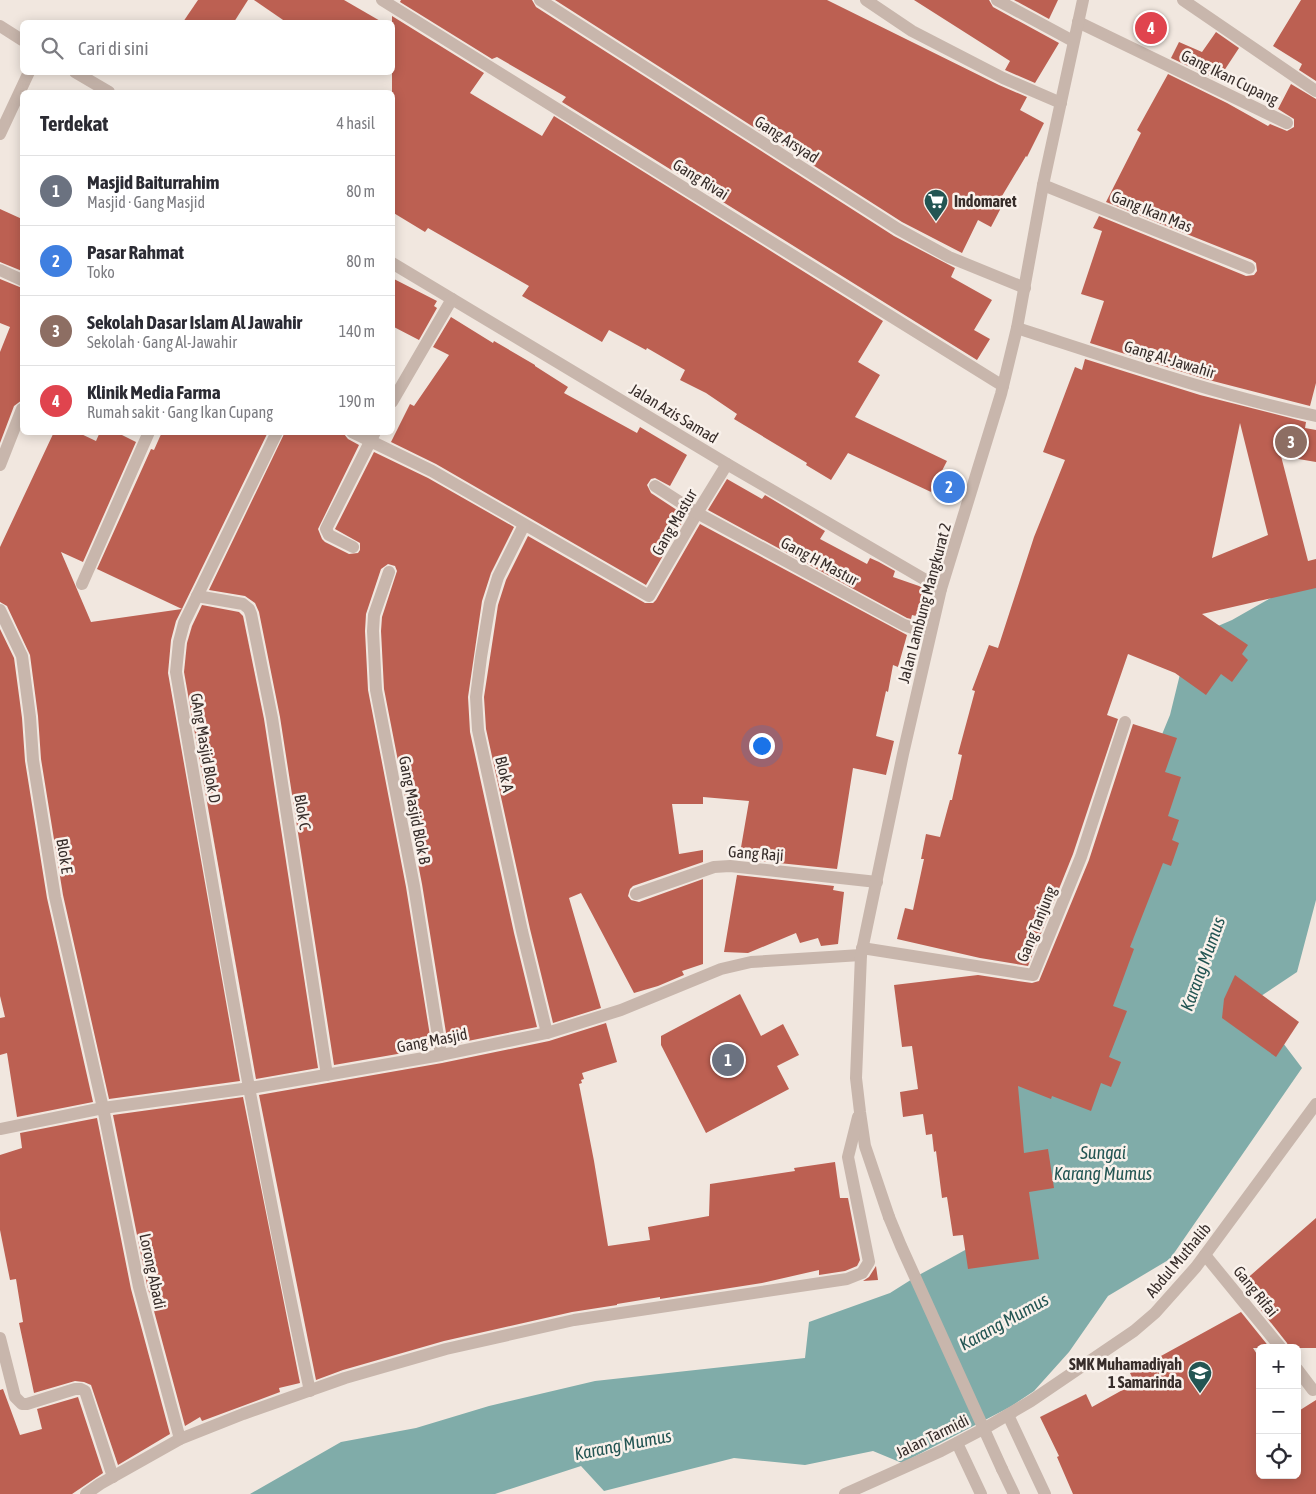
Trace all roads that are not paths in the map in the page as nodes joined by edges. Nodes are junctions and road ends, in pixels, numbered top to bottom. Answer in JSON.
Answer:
{"nodes":[{"id":1,"x":382,"y":0,"type":"edge"},
{"id":2,"x":540,"y":0,"type":"edge"},
{"id":3,"x":866,"y":0,"type":"edge"},
{"id":4,"x":997,"y":0,"type":"edge"},
{"id":5,"x":1083,"y":0,"type":"edge"},
{"id":6,"x":1183,"y":0,"type":"edge"},
{"id":7,"x":1078,"y":22,"type":"junction"},
{"id":8,"x":0,"y":26,"type":"edge"},
{"id":9,"x":20,"y":39,"type":"edge"},
{"id":10,"x":1073,"y":41,"type":"junction"},
{"id":11,"x":28,"y":75,"type":"edge"},
{"id":12,"x":81,"y":75,"type":"edge"},
{"id":13,"x":21,"y":90,"type":"edge"},
{"id":14,"x":106,"y":90,"type":"edge"},
{"id":15,"x":20,"y":91,"type":"edge"},
{"id":16,"x":1316,"y":91,"type":"edge"},
{"id":17,"x":1061,"y":103,"type":"junction"},
{"id":18,"x":1287,"y":123,"type":"dead end"},
{"id":19,"x":0,"y":134,"type":"edge"},
{"id":20,"x":1043,"y":185,"type":"junction"},
{"id":21,"x":395,"y":265,"type":"edge"},
{"id":22,"x":1249,"y":268,"type":"dead end"},
{"id":23,"x":0,"y":270,"type":"edge"},
{"id":24,"x":20,"y":279,"type":"edge"},
{"id":25,"x":1025,"y":288,"type":"junction"},
{"id":26,"x":452,"y":298,"type":"junction"},
{"id":27,"x":1016,"y":328,"type":"junction"},
{"id":28,"x":1003,"y":386,"type":"junction"},
{"id":29,"x":395,"y":397,"type":"edge"},
{"id":30,"x":20,"y":414,"type":"edge"},
{"id":31,"x":1316,"y":416,"type":"edge"},
{"id":32,"x":148,"y":435,"type":"edge"},
{"id":33,"x":276,"y":435,"type":"edge"},
{"id":34,"x":373,"y":437,"type":"edge"},
{"id":35,"x":727,"y":464,"type":"junction"},
{"id":36,"x":0,"y":465,"type":"edge"},
{"id":37,"x":655,"y":486,"type":"dead end"},
{"id":38,"x":696,"y":513,"type":"junction"},
{"id":39,"x":524,"y":525,"type":"junction"},
{"id":40,"x":352,"y":547,"type":"dead end"},
{"id":41,"x":389,"y":572,"type":"dead end"},
{"id":42,"x":82,"y":584,"type":"dead end"},
{"id":43,"x":941,"y":588,"type":"junction"},
{"id":44,"x":197,"y":596,"type":"junction"},
{"id":45,"x":0,"y":610,"type":"edge"},
{"id":46,"x":930,"y":634,"type":"junction"},
{"id":47,"x":1125,"y":722,"type":"dead end"},
{"id":48,"x":877,"y":882,"type":"junction"},
{"id":49,"x":636,"y":894,"type":"dead end"},
{"id":50,"x":862,"y":952,"type":"junction"},
{"id":51,"x":547,"y":1033,"type":"junction"},
{"id":52,"x":442,"y":1055,"type":"junction"},
{"id":53,"x":327,"y":1075,"type":"junction"},
{"id":54,"x":250,"y":1088,"type":"junction"},
{"id":55,"x":1316,"y":1104,"type":"edge"},
{"id":56,"x":103,"y":1108,"type":"junction"},
{"id":57,"x":860,"y":1112,"type":"junction"},
{"id":58,"x":0,"y":1129,"type":"edge"},
{"id":59,"x":1205,"y":1254,"type":"junction"},
{"id":60,"x":0,"y":1338,"type":"edge"},
{"id":61,"x":1278,"y":1344,"type":"edge"},
{"id":62,"x":1301,"y":1374,"type":"edge"},
{"id":63,"x":1313,"y":1390,"type":"dead end"},
{"id":64,"x":310,"y":1391,"type":"junction"},
{"id":65,"x":1031,"y":1401,"type":"joint"},
{"id":66,"x":1008,"y":1415,"type":"junction"},
{"id":67,"x":180,"y":1439,"type":"junction"},
{"id":68,"x":956,"y":1443,"type":"junction"},
{"id":69,"x":113,"y":1477,"type":"junction"},
{"id":70,"x":86,"y":1494,"type":"edge"},
{"id":71,"x":845,"y":1494,"type":"edge"},
{"id":72,"x":982,"y":1494,"type":"edge"},
{"id":73,"x":1014,"y":1494,"type":"edge"},
{"id":74,"x":1044,"y":1494,"type":"edge"}],
"edges":[{"from":1,"to":28,"type":"street","name":"Gang Rivai"},
{"from":2,"to":25,"type":"street","name":"Gang Arsyad"},
{"from":3,"to":17,"type":"street"},
{"from":4,"to":10,"type":"street"},
{"from":5,"to":7,"type":"street","name":"Jalan Lambung Mangkurat 2"},
{"from":6,"to":16,"type":"street"},
{"from":7,"to":10,"type":"street","name":"Jalan Lambung Mangkurat 2"},
{"from":7,"to":18,"type":"street","name":"Gang Ikan Cupang"},
{"from":8,"to":9,"type":"street"},
{"from":10,"to":17,"type":"street","name":"Jalan Lambung Mangkurat 2"},
{"from":11,"to":13,"type":"street"},
{"from":12,"to":14,"type":"street"},
{"from":15,"to":19,"type":"street"},
{"from":17,"to":20,"type":"street","name":"Jalan Lambung Mangkurat 2"},
{"from":20,"to":22,"type":"street","name":"Gang Ikan Mas"},
{"from":20,"to":25,"type":"street","name":"Jalan Lambung Mangkurat 2"},
{"from":21,"to":26,"type":"street","name":"Jalan Azis Samad"},
{"from":23,"to":24,"type":"street"},
{"from":25,"to":27,"type":"street","name":"Jalan Lambung Mangkurat 2"},
{"from":26,"to":29,"type":"street"},
{"from":26,"to":35,"type":"street","name":"Jalan Azis Samad"},
{"from":27,"to":28,"type":"street","name":"Jalan Lambung Mangkurat 2"},
{"from":27,"to":31,"type":"street","name":"Gang Al-Jawahir"},
{"from":28,"to":43,"type":"street","name":"Jalan Lambung Mangkurat 2"},
{"from":30,"to":36,"type":"street"},
{"from":32,"to":42,"type":"street"},
{"from":33,"to":44,"type":"street","name":"GAng Masjid Blok D"},
{"from":34,"to":39,"type":"street"},
{"from":34,"to":40,"type":"street"},
{"from":35,"to":38,"type":"street","name":"Gang Mastur"},
{"from":35,"to":43,"type":"street","name":"Jalan Azis Samad"},
{"from":37,"to":38,"type":"street","name":"Gang H Mastur"},
{"from":38,"to":39,"type":"street","name":"Gang Mastur"},
{"from":38,"to":46,"type":"street","name":"Gang H Mastur"},
{"from":39,"to":51,"type":"street","name":"Blok A"},
{"from":41,"to":52,"type":"street","name":"Gang Masjid Blok B"},
{"from":43,"to":46,"type":"street","name":"Jalan Lambung Mangkurat 2"},
{"from":44,"to":53,"type":"street","name":"Blok C"},
{"from":44,"to":54,"type":"street","name":"GAng Masjid Blok D"},
{"from":45,"to":56,"type":"street","name":"Blok E"},
{"from":46,"to":48,"type":"street","name":"Jalan Lambung Mangkurat 2"},
{"from":47,"to":50,"type":"street","name":"Gang Tanjung"},
{"from":48,"to":49,"type":"street","name":"Gang Raji"},
{"from":48,"to":50,"type":"street","name":"Jalan Lambung Mangkurat 2"},
{"from":50,"to":51,"type":"street","name":"Gang Masjid"},
{"from":50,"to":57,"type":"street","name":"Jalan Lambung Mangkurat 2"},
{"from":51,"to":52,"type":"street","name":"Gang Masjid"},
{"from":52,"to":53,"type":"street","name":"Gang Masjid"},
{"from":53,"to":54,"type":"street","name":"Gang Masjid"},
{"from":54,"to":56,"type":"street","name":"Gang Masjid"},
{"from":54,"to":64,"type":"street","name":"GAng Masjid Blok D"},
{"from":55,"to":59,"type":"street","name":"Abdul Muthalib"},
{"from":56,"to":58,"type":"street","name":"Gang Masjid"},
{"from":56,"to":67,"type":"street","name":"Lorong Abadi"},
{"from":57,"to":64,"type":"street"},
{"from":57,"to":73,"type":"street","name":"Jalan Lambung Mangkurat 2","bridge":true},
{"from":59,"to":61,"type":"street","name":"Gang Rifai"},
{"from":59,"to":65,"type":"street","name":"Abdul Muthalib"},
{"from":60,"to":69,"type":"street"},
{"from":62,"to":63,"type":"street"},
{"from":64,"to":67,"type":"street"},
{"from":65,"to":66,"type":"street","name":"Jalan Tarmidi"},
{"from":66,"to":68,"type":"street","name":"Jalan Tarmidi"},
{"from":66,"to":74,"type":"street"},
{"from":67,"to":69,"type":"street"},
{"from":68,"to":71,"type":"street","name":"Jalan Tarmidi"},
{"from":68,"to":72,"type":"street"},
{"from":69,"to":70,"type":"street"}]}
